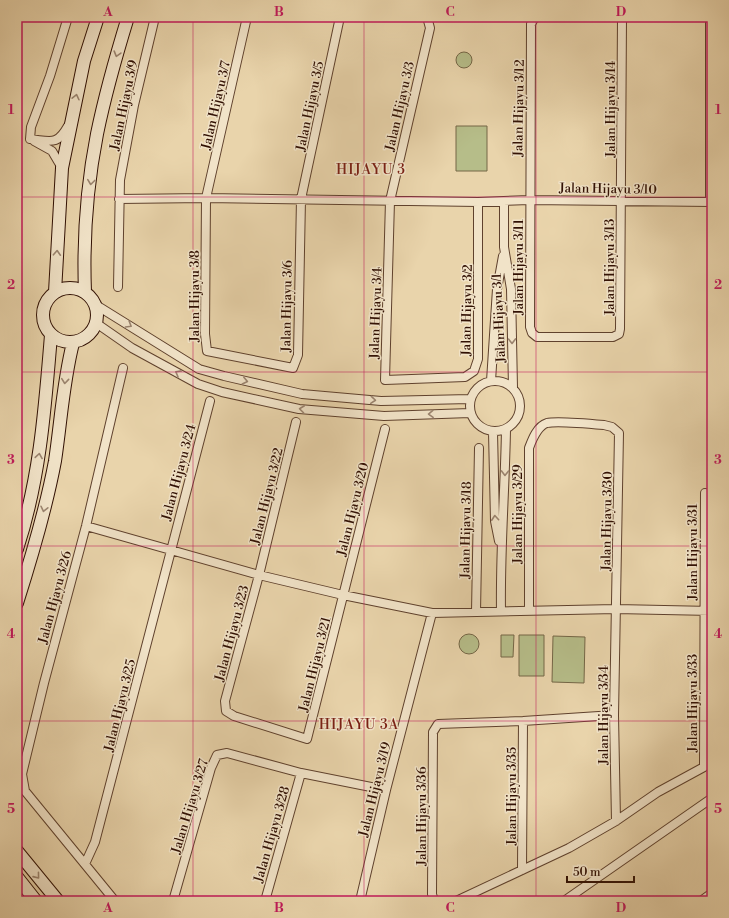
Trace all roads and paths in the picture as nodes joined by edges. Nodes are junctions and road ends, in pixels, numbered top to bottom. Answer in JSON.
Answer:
{"nodes":[{"id":1,"x":68,"y":17,"type":"edge"},
{"id":2,"x":98,"y":17,"type":"edge"},
{"id":3,"x":128,"y":17,"type":"edge"},
{"id":4,"x":155,"y":17,"type":"edge"},
{"id":5,"x":247,"y":17,"type":"edge"},
{"id":6,"x":340,"y":17,"type":"edge"},
{"id":7,"x":427,"y":17,"type":"edge"},
{"id":8,"x":535,"y":17,"type":"edge"},
{"id":9,"x":622,"y":17,"type":"edge"},
{"id":10,"x":710,"y":17,"type":"edge"},
{"id":11,"x":71,"y":120,"type":"junction"},
{"id":12,"x":30,"y":138,"type":"junction"},
{"id":13,"x":62,"y":168,"type":"junction"},
{"id":14,"x":206,"y":198,"type":"junction"},
{"id":15,"x":119,"y":199,"type":"junction"},
{"id":16,"x":301,"y":200,"type":"junction"},
{"id":17,"x":529,"y":200,"type":"junction"},
{"id":18,"x":621,"y":200,"type":"junction"},
{"id":19,"x":390,"y":201,"type":"junction"},
{"id":20,"x":504,"y":201,"type":"junction"},
{"id":21,"x":478,"y":202,"type":"junction"},
{"id":22,"x":711,"y":202,"type":"edge"},
{"id":23,"x":504,"y":247,"type":"junction"},
{"id":24,"x":118,"y":287,"type":"dead end"},
{"id":25,"x":55,"y":292,"type":"junction"},
{"id":26,"x":84,"y":292,"type":"junction"},
{"id":27,"x":96,"y":305,"type":"junction"},
{"id":28,"x":96,"y":323,"type":"junction"},
{"id":29,"x":618,"y":334,"type":"joint"},
{"id":30,"x":51,"y":335,"type":"junction"},
{"id":31,"x":73,"y":343,"type":"junction"},
{"id":32,"x":249,"y":360,"type":"joint"},
{"id":33,"x":123,"y":368,"type":"dead end"},
{"id":34,"x":430,"y":380,"type":"joint"},
{"id":35,"x":491,"y":381,"type":"junction"},
{"id":36,"x":513,"y":388,"type":"junction"},
{"id":37,"x":470,"y":399,"type":"junction"},
{"id":38,"x":210,"y":400,"type":"dead end"},
{"id":39,"x":470,"y":413,"type":"junction"},
{"id":40,"x":296,"y":422,"type":"dead end"},
{"id":41,"x":385,"y":429,"type":"dead end"},
{"id":42,"x":506,"y":429,"type":"junction"},
{"id":43,"x":493,"y":432,"type":"junction"},
{"id":44,"x":619,"y":433,"type":"joint"},
{"id":45,"x":479,"y":448,"type":"dead end"},
{"id":46,"x":705,"y":493,"type":"dead end"},
{"id":47,"x":86,"y":526,"type":"junction"},
{"id":48,"x":500,"y":548,"type":"junction"},
{"id":49,"x":17,"y":549,"type":"edge"},
{"id":50,"x":170,"y":550,"type":"junction"},
{"id":51,"x":259,"y":575,"type":"junction"},
{"id":52,"x":343,"y":595,"type":"junction"},
{"id":53,"x":17,"y":603,"type":"edge"},
{"id":54,"x":616,"y":610,"type":"junction"},
{"id":55,"x":501,"y":611,"type":"junction"},
{"id":56,"x":529,"y":611,"type":"junction"},
{"id":57,"x":708,"y":611,"type":"edge"},
{"id":58,"x":476,"y":612,"type":"junction"},
{"id":59,"x":432,"y":613,"type":"junction"},
{"id":60,"x":614,"y":715,"type":"junction"},
{"id":61,"x":523,"y":721,"type":"junction"},
{"id":62,"x":307,"y":738,"type":"joint"},
{"id":63,"x":712,"y":763,"type":"edge"},
{"id":64,"x":704,"y":767,"type":"junction"},
{"id":65,"x":301,"y":773,"type":"junction"},
{"id":66,"x":386,"y":790,"type":"junction"},
{"id":67,"x":712,"y":798,"type":"edge"},
{"id":68,"x":616,"y":821,"type":"junction"},
{"id":69,"x":17,"y":851,"type":"edge"},
{"id":70,"x":84,"y":864,"type":"junction"},
{"id":71,"x":522,"y":870,"type":"junction"},
{"id":72,"x":17,"y":877,"type":"edge"},
{"id":73,"x":712,"y":893,"type":"edge"},
{"id":74,"x":36,"y":901,"type":"edge"},
{"id":75,"x":58,"y":901,"type":"edge"},
{"id":76,"x":115,"y":901,"type":"edge"},
{"id":77,"x":173,"y":901,"type":"edge"},
{"id":78,"x":265,"y":901,"type":"edge"},
{"id":79,"x":360,"y":901,"type":"edge"},
{"id":80,"x":434,"y":901,"type":"edge"},
{"id":81,"x":456,"y":901,"type":"edge"},
{"id":82,"x":564,"y":901,"type":"edge"},
{"id":83,"x":701,"y":901,"type":"edge"}],
"edges":[{"from":1,"to":12,"type":"street"},
{"from":11,"to":2,"type":"street","one_way":true},
{"from":3,"to":26,"type":"street","one_way":true},
{"from":4,"to":15,"type":"street","name":"Jalan Hijayu 3/9"},
{"from":5,"to":14,"type":"street","name":"Jalan Hijayu 3/7"},
{"from":6,"to":16,"type":"street","name":"Jalan Hijayu 3/5"},
{"from":7,"to":19,"type":"street","name":"Jalan Hijayu 3/3"},
{"from":8,"to":17,"type":"street","name":"Jalan Hijayu 3/12"},
{"from":9,"to":18,"type":"street","name":"Jalan Hijayu 3/14"},
{"from":10,"to":22,"type":"street"},
{"from":11,"to":12,"type":"street"},
{"from":11,"to":13,"type":"street"},
{"from":12,"to":13,"type":"street"},
{"from":25,"to":13,"type":"street","one_way":true},
{"from":14,"to":15,"type":"street","name":"Jalan Hijayu 3/10"},
{"from":14,"to":16,"type":"street","name":"Jalan Hijayu 3/10"},
{"from":14,"to":32,"type":"street","name":"Jalan Hijayu 3/8"},
{"from":15,"to":24,"type":"street"},
{"from":16,"to":19,"type":"street","name":"Jalan Hijayu 3/10"},
{"from":16,"to":32,"type":"street","name":"Jalan Hijayu 3/6"},
{"from":17,"to":18,"type":"street","name":"Jalan Hijayu 3/10"},
{"from":17,"to":20,"type":"street","name":"Jalan Hijayu 3/10"},
{"from":17,"to":29,"type":"street","name":"Jalan Hijayu 3/11"},
{"from":18,"to":22,"type":"street","name":"Jalan Hijayu 3/10"},
{"from":18,"to":29,"type":"street","name":"Jalan Hijayu 3/13"},
{"from":19,"to":21,"type":"street","name":"Jalan Hijayu 3/10"},
{"from":19,"to":34,"type":"street","name":"Jalan Hijayu 3/4"},
{"from":20,"to":21,"type":"street","name":"Jalan Hijayu 3/10"},
{"from":20,"to":23,"type":"street","name":"Jalan Hijayu 3/1"},
{"from":21,"to":34,"type":"street","name":"Jalan Hijayu 3/2"},
{"from":23,"to":35,"type":"street","name":"Jalan Hijayu 3/1"},
{"from":23,"to":36,"type":"street","name":"Jalan Hijayu 3/1","one_way":true},
{"from":25,"to":26,"type":"street"},
{"from":25,"to":30,"type":"street"},
{"from":26,"to":27,"type":"street"},
{"from":27,"to":28,"type":"street"},
{"from":27,"to":37,"type":"street","one_way":true},
{"from":28,"to":31,"type":"street"},
{"from":39,"to":28,"type":"street","one_way":true},
{"from":30,"to":31,"type":"street"},
{"from":49,"to":30,"type":"street","one_way":true},
{"from":31,"to":53,"type":"street","one_way":true},
{"from":33,"to":47,"type":"street","name":"Jalan Hjayu 3/26"},
{"from":35,"to":36,"type":"street"},
{"from":35,"to":37,"type":"street"},
{"from":36,"to":42,"type":"street"},
{"from":37,"to":39,"type":"street"},
{"from":38,"to":50,"type":"street","name":"Jalan Hijayu 3/24"},
{"from":39,"to":43,"type":"street"},
{"from":40,"to":51,"type":"street","name":"Jalan Hijayu 3/22"},
{"from":41,"to":52,"type":"street","name":"Jalan Hjayu 3/20"},
{"from":42,"to":43,"type":"street"},
{"from":42,"to":48,"type":"street","one_way":true},
{"from":48,"to":43,"type":"street","one_way":true},
{"from":44,"to":54,"type":"street","name":"Jalan Hijayu 3/30"},
{"from":44,"to":56,"type":"street","name":"Jalan Hijayu 3/29"},
{"from":45,"to":58,"type":"street","name":"Jalan Hijayu 3/18"},
{"from":46,"to":57,"type":"street","name":"Jalan Hijayu 3/31"},
{"from":47,"to":50,"type":"street"},
{"from":47,"to":70,"type":"street","name":"Jalan Hjayu 3/26"},
{"from":48,"to":55,"type":"street"},
{"from":50,"to":51,"type":"street"},
{"from":50,"to":70,"type":"street","name":"Jalan Hjayu 3/25"},
{"from":51,"to":52,"type":"street"},
{"from":51,"to":62,"type":"street","name":"Jalan Hijayu 3/23"},
{"from":52,"to":59,"type":"street"},
{"from":52,"to":62,"type":"street","name":"Jalan Hijayu 3/21"},
{"from":54,"to":56,"type":"street"},
{"from":54,"to":57,"type":"street"},
{"from":54,"to":60,"type":"street","name":"Jalan Hijayu 3/34"},
{"from":55,"to":56,"type":"street"},
{"from":55,"to":58,"type":"street"},
{"from":57,"to":64,"type":"street","name":"Jalan Hijayu 3/33"},
{"from":58,"to":59,"type":"street"},
{"from":59,"to":66,"type":"street","name":"Jalan Hijayu 3/19"},
{"from":60,"to":61,"type":"street"},
{"from":60,"to":68,"type":"street","name":"Jalan Hijayu 3/34"},
{"from":61,"to":71,"type":"street","name":"Jalan Hijayu 3/35"},
{"from":61,"to":80,"type":"street","name":"Jalan Hijayu 3/36"},
{"from":63,"to":64,"type":"street"},
{"from":64,"to":68,"type":"street","name":"Jalan Hijayu 3/33"},
{"from":65,"to":66,"type":"street"},
{"from":65,"to":77,"type":"street","name":"Jalan Hijayu 3/27"},
{"from":65,"to":78,"type":"street","name":"Jalan Hijayu 3/28"},
{"from":66,"to":79,"type":"street","name":"Jalan Hijayu 3/19"},
{"from":67,"to":82,"type":"street"},
{"from":68,"to":71,"type":"street","name":"Jalan Hijayu 3/33"},
{"from":69,"to":75,"type":"street","one_way":true},
{"from":70,"to":76,"type":"street","name":"Jalan Hjayu 3/26"},
{"from":71,"to":81,"type":"street","name":"Jalan Hijayu 3/33"},
{"from":72,"to":74,"type":"street"},
{"from":73,"to":83,"type":"street"}]}
